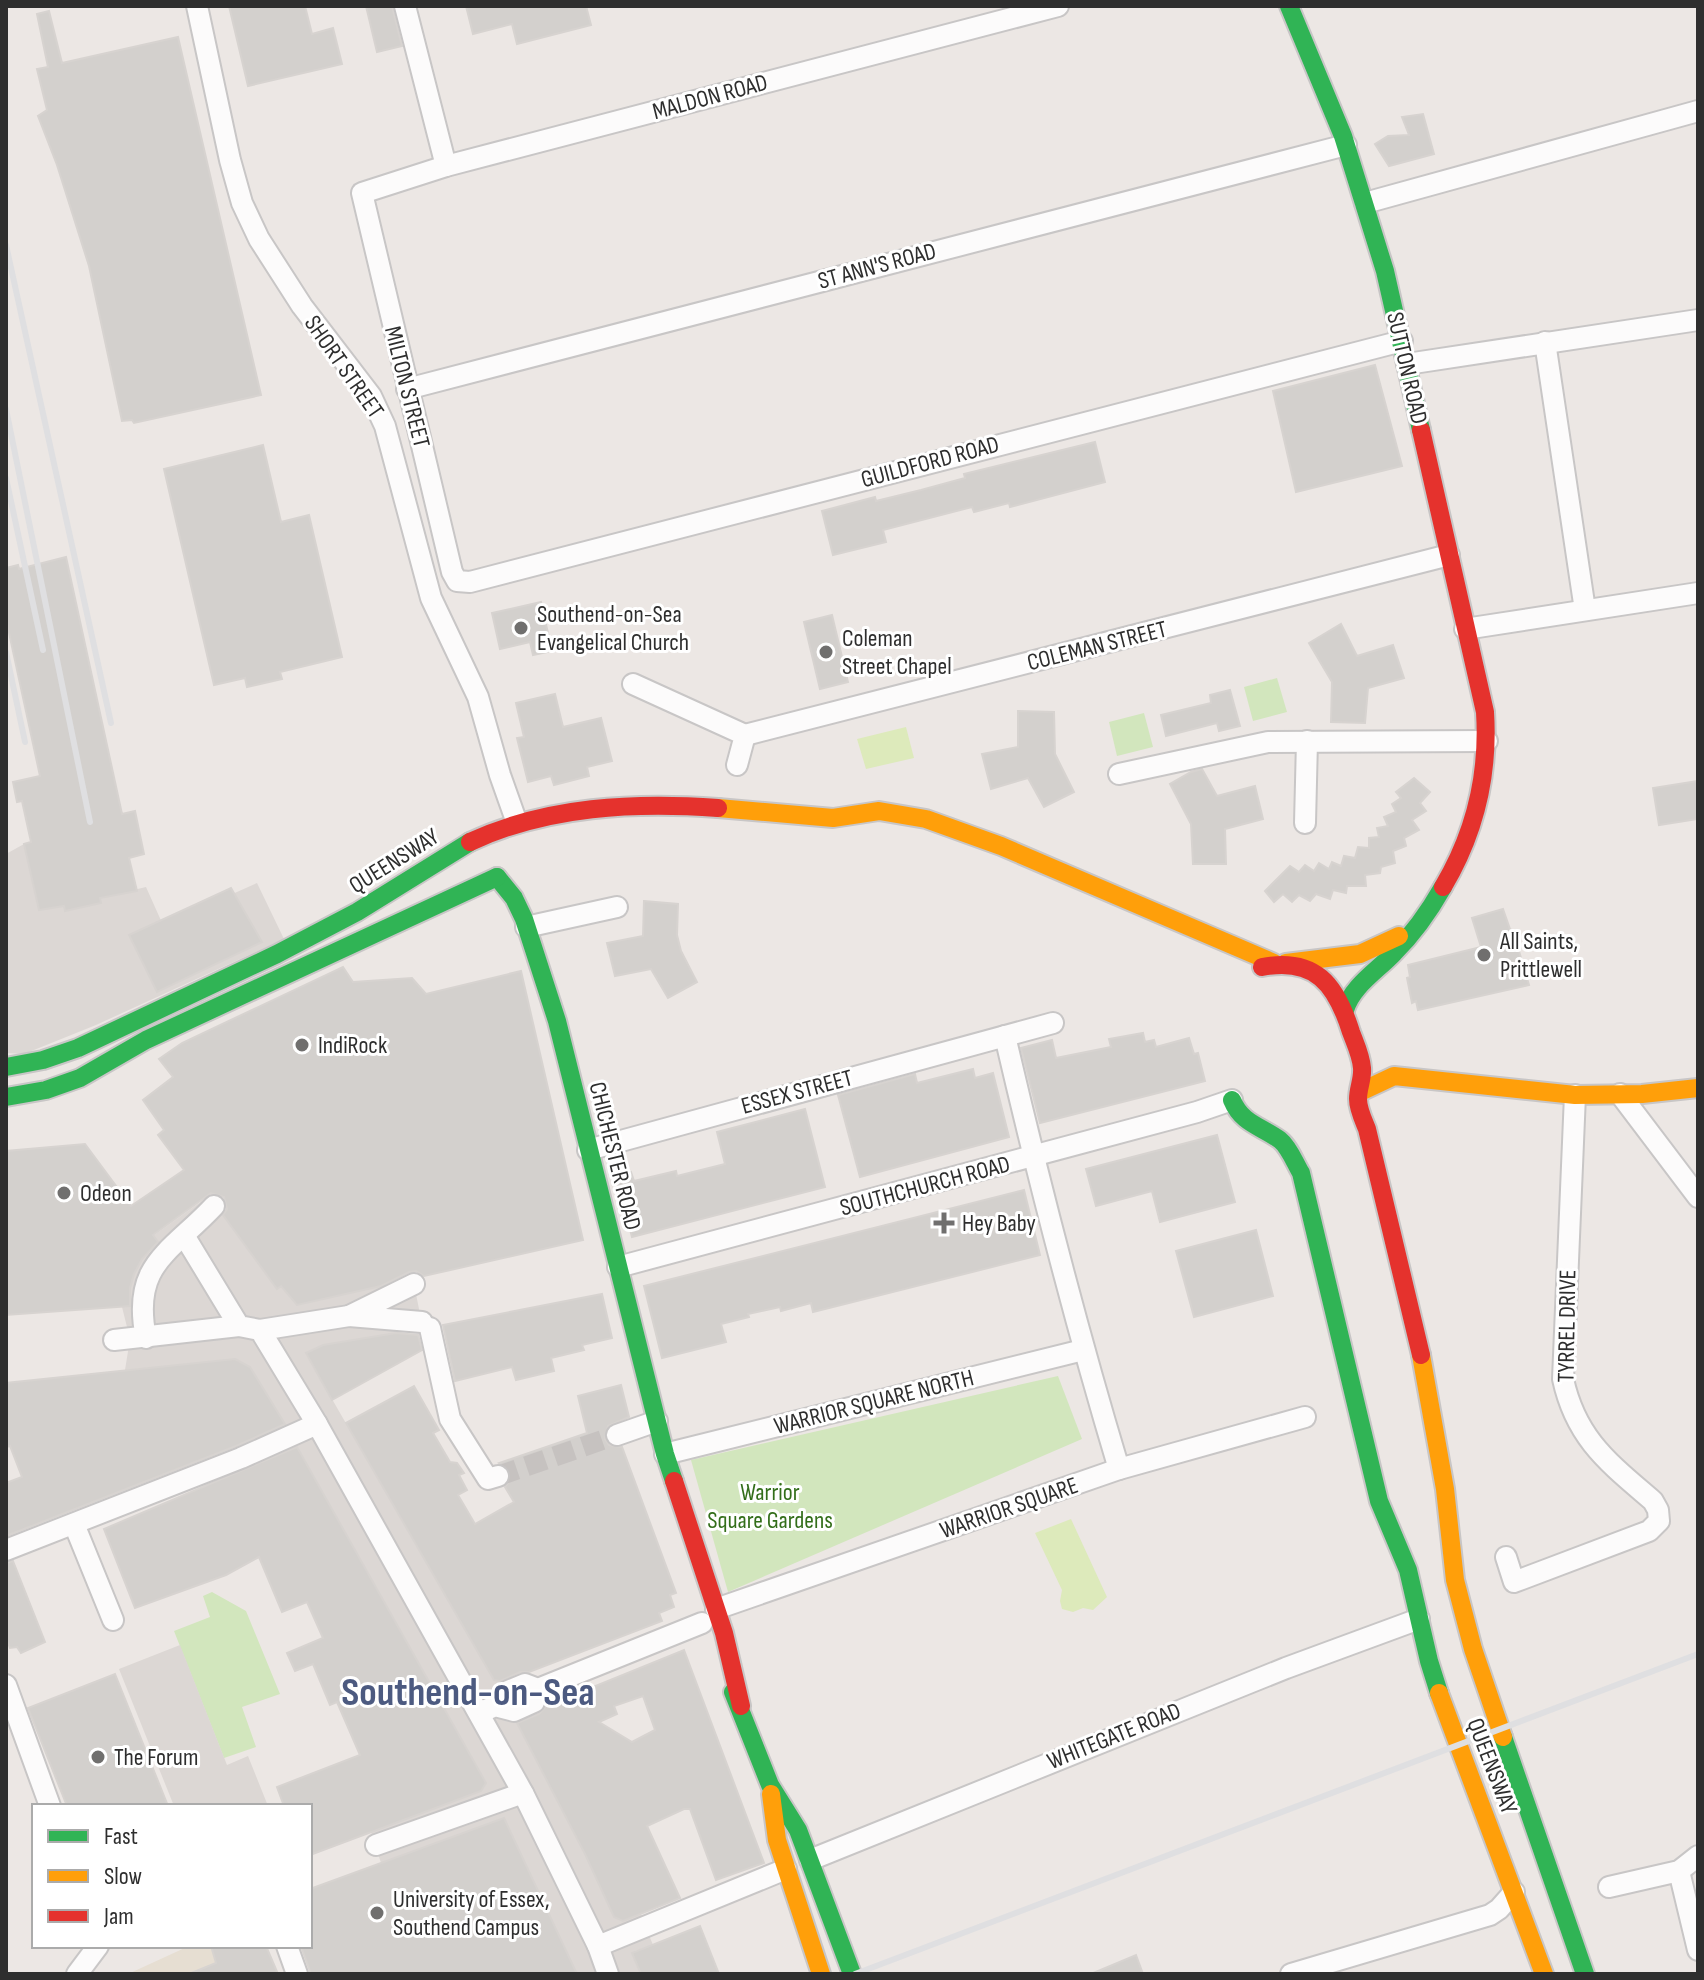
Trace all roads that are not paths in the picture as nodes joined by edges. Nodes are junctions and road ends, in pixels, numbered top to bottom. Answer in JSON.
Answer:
{"nodes":[{"id":1,"x":197,"y":6,"type":"edge"},
{"id":2,"x":405,"y":6,"type":"edge"},
{"id":3,"x":1058,"y":6,"type":"edge"},
{"id":4,"x":1289,"y":6,"type":"edge"},
{"id":5,"x":1698,"y":111,"type":"edge"},
{"id":6,"x":1346,"y":145,"type":"junction"},
{"id":7,"x":446,"y":166,"type":"junction"},
{"id":8,"x":362,"y":193,"type":"joint"},
{"id":9,"x":1365,"y":203,"type":"junction"},
{"id":10,"x":1698,"y":320,"type":"edge"},
{"id":11,"x":1402,"y":341,"type":"junction"},
{"id":12,"x":1545,"y":342,"type":"junction"},
{"id":13,"x":1407,"y":364,"type":"junction"},
{"id":14,"x":407,"y":389,"type":"junction"},
{"id":15,"x":1449,"y":555,"type":"junction"},
{"id":16,"x":457,"y":581,"type":"joint"},
{"id":17,"x":1698,"y":593,"type":"edge"},
{"id":18,"x":1585,"y":610,"type":"junction"},
{"id":19,"x":1465,"y":629,"type":"junction"},
{"id":20,"x":633,"y":684,"type":"dead end"},
{"id":21,"x":745,"y":735,"type":"junction"},
{"id":22,"x":1307,"y":741,"type":"junction"},
{"id":23,"x":1487,"y":741,"type":"junction"},
{"id":24,"x":737,"y":765,"type":"dead end"},
{"id":25,"x":1119,"y":774,"type":"dead end"},
{"id":26,"x":517,"y":823,"type":"junction"},
{"id":27,"x":1305,"y":823,"type":"dead end"},
{"id":28,"x":497,"y":877,"type":"joint"},
{"id":29,"x":617,"y":907,"type":"dead end"},
{"id":30,"x":526,"y":927,"type":"junction"},
{"id":31,"x":1411,"y":930,"type":"junction"},
{"id":32,"x":1274,"y":964,"type":"junction"},
{"id":33,"x":1345,"y":1010,"type":"junction"},
{"id":34,"x":1053,"y":1023,"type":"dead end"},
{"id":35,"x":1005,"y":1036,"type":"junction"},
{"id":36,"x":6,"y":1067,"type":"edge"},
{"id":37,"x":1698,"y":1088,"type":"edge"},
{"id":38,"x":1620,"y":1094,"type":"junction"},
{"id":39,"x":1575,"y":1095,"type":"junction"},
{"id":40,"x":1358,"y":1096,"type":"junction"},
{"id":41,"x":6,"y":1097,"type":"edge"},
{"id":42,"x":1232,"y":1100,"type":"joint"},
{"id":43,"x":588,"y":1150,"type":"junction"},
{"id":44,"x":1033,"y":1156,"type":"junction"},
{"id":45,"x":1698,"y":1197,"type":"edge"},
{"id":46,"x":214,"y":1206,"type":"dead end"},
{"id":47,"x":185,"y":1237,"type":"junction"},
{"id":48,"x":618,"y":1267,"type":"junction"},
{"id":49,"x":414,"y":1284,"type":"dead end"},
{"id":50,"x":349,"y":1316,"type":"junction"},
{"id":51,"x":239,"y":1326,"type":"junction"},
{"id":52,"x":260,"y":1330,"type":"junction"},
{"id":53,"x":146,"y":1338,"type":"junction"},
{"id":54,"x":114,"y":1340,"type":"dead end"},
{"id":55,"x":1083,"y":1350,"type":"junction"},
{"id":56,"x":1305,"y":1417,"type":"dead end"},
{"id":57,"x":657,"y":1421,"type":"junction"},
{"id":58,"x":317,"y":1424,"type":"junction"},
{"id":59,"x":617,"y":1435,"type":"tunnel mouth"},
{"id":60,"x":665,"y":1454,"type":"junction"},
{"id":61,"x":1119,"y":1469,"type":"junction"},
{"id":62,"x":498,"y":1476,"type":"dead end"},
{"id":63,"x":74,"y":1524,"type":"junction"},
{"id":64,"x":6,"y":1550,"type":"edge"},
{"id":65,"x":1506,"y":1557,"type":"dead end"},
{"id":66,"x":709,"y":1616,"type":"junction"},
{"id":67,"x":1419,"y":1619,"type":"junction"},
{"id":68,"x":113,"y":1620,"type":"dead end"},
{"id":69,"x":6,"y":1685,"type":"edge"},
{"id":70,"x":487,"y":1710,"type":"junction"},
{"id":71,"x":770,"y":1785,"type":"junction"},
{"id":72,"x":523,"y":1793,"type":"junction"},
{"id":73,"x":49,"y":1804,"type":"edge"},
{"id":74,"x":376,"y":1845,"type":"dead end"},
{"id":75,"x":1698,"y":1856,"type":"edge"},
{"id":76,"x":810,"y":1860,"type":"junction"},
{"id":77,"x":786,"y":1869,"type":"junction"},
{"id":78,"x":1679,"y":1871,"type":"junction"},
{"id":79,"x":1609,"y":1887,"type":"dead end"},
{"id":80,"x":1514,"y":1892,"type":"junction"},
{"id":81,"x":1697,"y":1941,"type":"edge"},
{"id":82,"x":598,"y":1946,"type":"junction"},
{"id":83,"x":96,"y":1948,"type":"edge"},
{"id":84,"x":288,"y":1948,"type":"edge"},
{"id":85,"x":77,"y":1974,"type":"edge"},
{"id":86,"x":297,"y":1974,"type":"edge"},
{"id":87,"x":608,"y":1974,"type":"edge"},
{"id":88,"x":821,"y":1974,"type":"edge"},
{"id":89,"x":852,"y":1974,"type":"edge"},
{"id":90,"x":1291,"y":1974,"type":"edge"},
{"id":91,"x":1544,"y":1974,"type":"edge"},
{"id":92,"x":1585,"y":1974,"type":"edge"}],
"edges":[{"from":1,"to":26,"type":"street","name":"SHORT STREET"},
{"from":2,"to":7,"type":"street"},
{"from":3,"to":7,"type":"street","name":"MALDON ROAD"},
{"from":4,"to":6,"type":"main road","name":"SUTTON ROAD"},
{"from":5,"to":9,"type":"street"},
{"from":6,"to":9,"type":"main road","name":"SUTTON ROAD"},
{"from":6,"to":14,"type":"street","name":"ST ANN'S ROAD"},
{"from":7,"to":8,"type":"street","name":"MALDON ROAD"},
{"from":8,"to":14,"type":"street","name":"MILTON STREET"},
{"from":9,"to":11,"type":"main road","name":"SUTTON ROAD"},
{"from":10,"to":12,"type":"street"},
{"from":11,"to":13,"type":"main road","name":"SUTTON ROAD"},
{"from":11,"to":16,"type":"street","name":"GUILDFORD ROAD"},
{"from":12,"to":13,"type":"street"},
{"from":12,"to":18,"type":"street"},
{"from":13,"to":15,"type":"main road","name":"SUTTON ROAD"},
{"from":14,"to":16,"type":"street","name":"MILTON STREET"},
{"from":15,"to":19,"type":"main road","name":"SUTTON ROAD"},
{"from":15,"to":21,"type":"street","name":"COLEMAN STREET"},
{"from":17,"to":18,"type":"street"},
{"from":18,"to":19,"type":"street"},
{"from":19,"to":23,"type":"main road","name":"SUTTON ROAD"},
{"from":20,"to":21,"type":"street"},
{"from":21,"to":24,"type":"street"},
{"from":22,"to":23,"type":"street"},
{"from":22,"to":25,"type":"street"},
{"from":22,"to":27,"type":"street"},
{"from":23,"to":31,"type":"main road","name":"SUTTON ROAD"},
{"from":26,"to":32,"type":"main road","name":"QUEENSWAY"},
{"from":26,"to":36,"type":"main road","name":"QUEENSWAY"},
{"from":28,"to":30,"type":"main road","name":"CHICHESTER ROAD"},
{"from":28,"to":41,"type":"main road","name":"QUEENSWAY"},
{"from":29,"to":30,"type":"street"},
{"from":30,"to":43,"type":"main road","name":"CHICHESTER ROAD"},
{"from":31,"to":32,"type":"main road","name":"SUTTON ROAD"},
{"from":31,"to":33,"type":"main road","name":"SUTTON ROAD"},
{"from":32,"to":33,"type":"main road"},
{"from":33,"to":40,"type":"main road"},
{"from":34,"to":35,"type":"street","name":"ESSEX STREET"},
{"from":35,"to":43,"type":"street","name":"ESSEX STREET"},
{"from":35,"to":44,"type":"street"},
{"from":37,"to":38,"type":"main road"},
{"from":38,"to":39,"type":"main road"},
{"from":38,"to":45,"type":"street"},
{"from":39,"to":40,"type":"main road"},
{"from":39,"to":65,"type":"street","name":"TYRREL DRIVE"},
{"from":40,"to":92,"type":"main road","name":"QUEENSWAY"},
{"from":42,"to":44,"type":"street","name":"SOUTHCHURCH ROAD"},
{"from":42,"to":67,"type":"main road","name":"QUEENSWAY"},
{"from":43,"to":48,"type":"main road","name":"CHICHESTER ROAD"},
{"from":44,"to":48,"type":"street","name":"SOUTHCHURCH ROAD"},
{"from":44,"to":55,"type":"street"},
{"from":46,"to":47,"type":"street"},
{"from":47,"to":51,"type":"street"},
{"from":47,"to":53,"type":"street"},
{"from":48,"to":57,"type":"main road","name":"CHICHESTER ROAD"},
{"from":49,"to":50,"type":"street"},
{"from":50,"to":52,"type":"street"},
{"from":50,"to":62,"type":"street"},
{"from":51,"to":52,"type":"street"},
{"from":51,"to":53,"type":"street"},
{"from":52,"to":58,"type":"street"},
{"from":53,"to":54,"type":"street"},
{"from":55,"to":60,"type":"street","name":"WARRIOR SQUARE NORTH"},
{"from":55,"to":61,"type":"street"},
{"from":56,"to":61,"type":"street","name":"WARRIOR SQUARE"},
{"from":57,"to":59,"type":"street"},
{"from":57,"to":60,"type":"main road","name":"CHICHESTER ROAD"},
{"from":58,"to":63,"type":"street"},
{"from":58,"to":70,"type":"street"},
{"from":60,"to":66,"type":"main road","name":"CHICHESTER ROAD"},
{"from":61,"to":66,"type":"street","name":"WARRIOR SQUARE"},
{"from":63,"to":64,"type":"street"},
{"from":63,"to":68,"type":"street"},
{"from":66,"to":70,"type":"street","name":"WARRIOR SQUARE"},
{"from":66,"to":71,"type":"main road","name":"CHICHESTER ROAD"},
{"from":67,"to":76,"type":"street","name":"WHITEGATE ROAD"},
{"from":67,"to":80,"type":"main road","name":"QUEENSWAY"},
{"from":69,"to":73,"type":"street"},
{"from":70,"to":72,"type":"street"},
{"from":71,"to":76,"type":"main road","name":"CHICHESTER ROAD"},
{"from":71,"to":77,"type":"main road","name":"CHICHESTER ROAD"},
{"from":72,"to":74,"type":"street"},
{"from":72,"to":82,"type":"street"},
{"from":75,"to":78,"type":"street"},
{"from":76,"to":89,"type":"main road","name":"CHICHESTER ROAD"},
{"from":77,"to":82,"type":"street"},
{"from":77,"to":88,"type":"main road","name":"CHICHESTER ROAD"},
{"from":78,"to":79,"type":"street"},
{"from":78,"to":81,"type":"street"},
{"from":80,"to":90,"type":"street"},
{"from":80,"to":91,"type":"main road","name":"QUEENSWAY"},
{"from":82,"to":87,"type":"street"},
{"from":83,"to":85,"type":"street"},
{"from":84,"to":86,"type":"street"}]}
